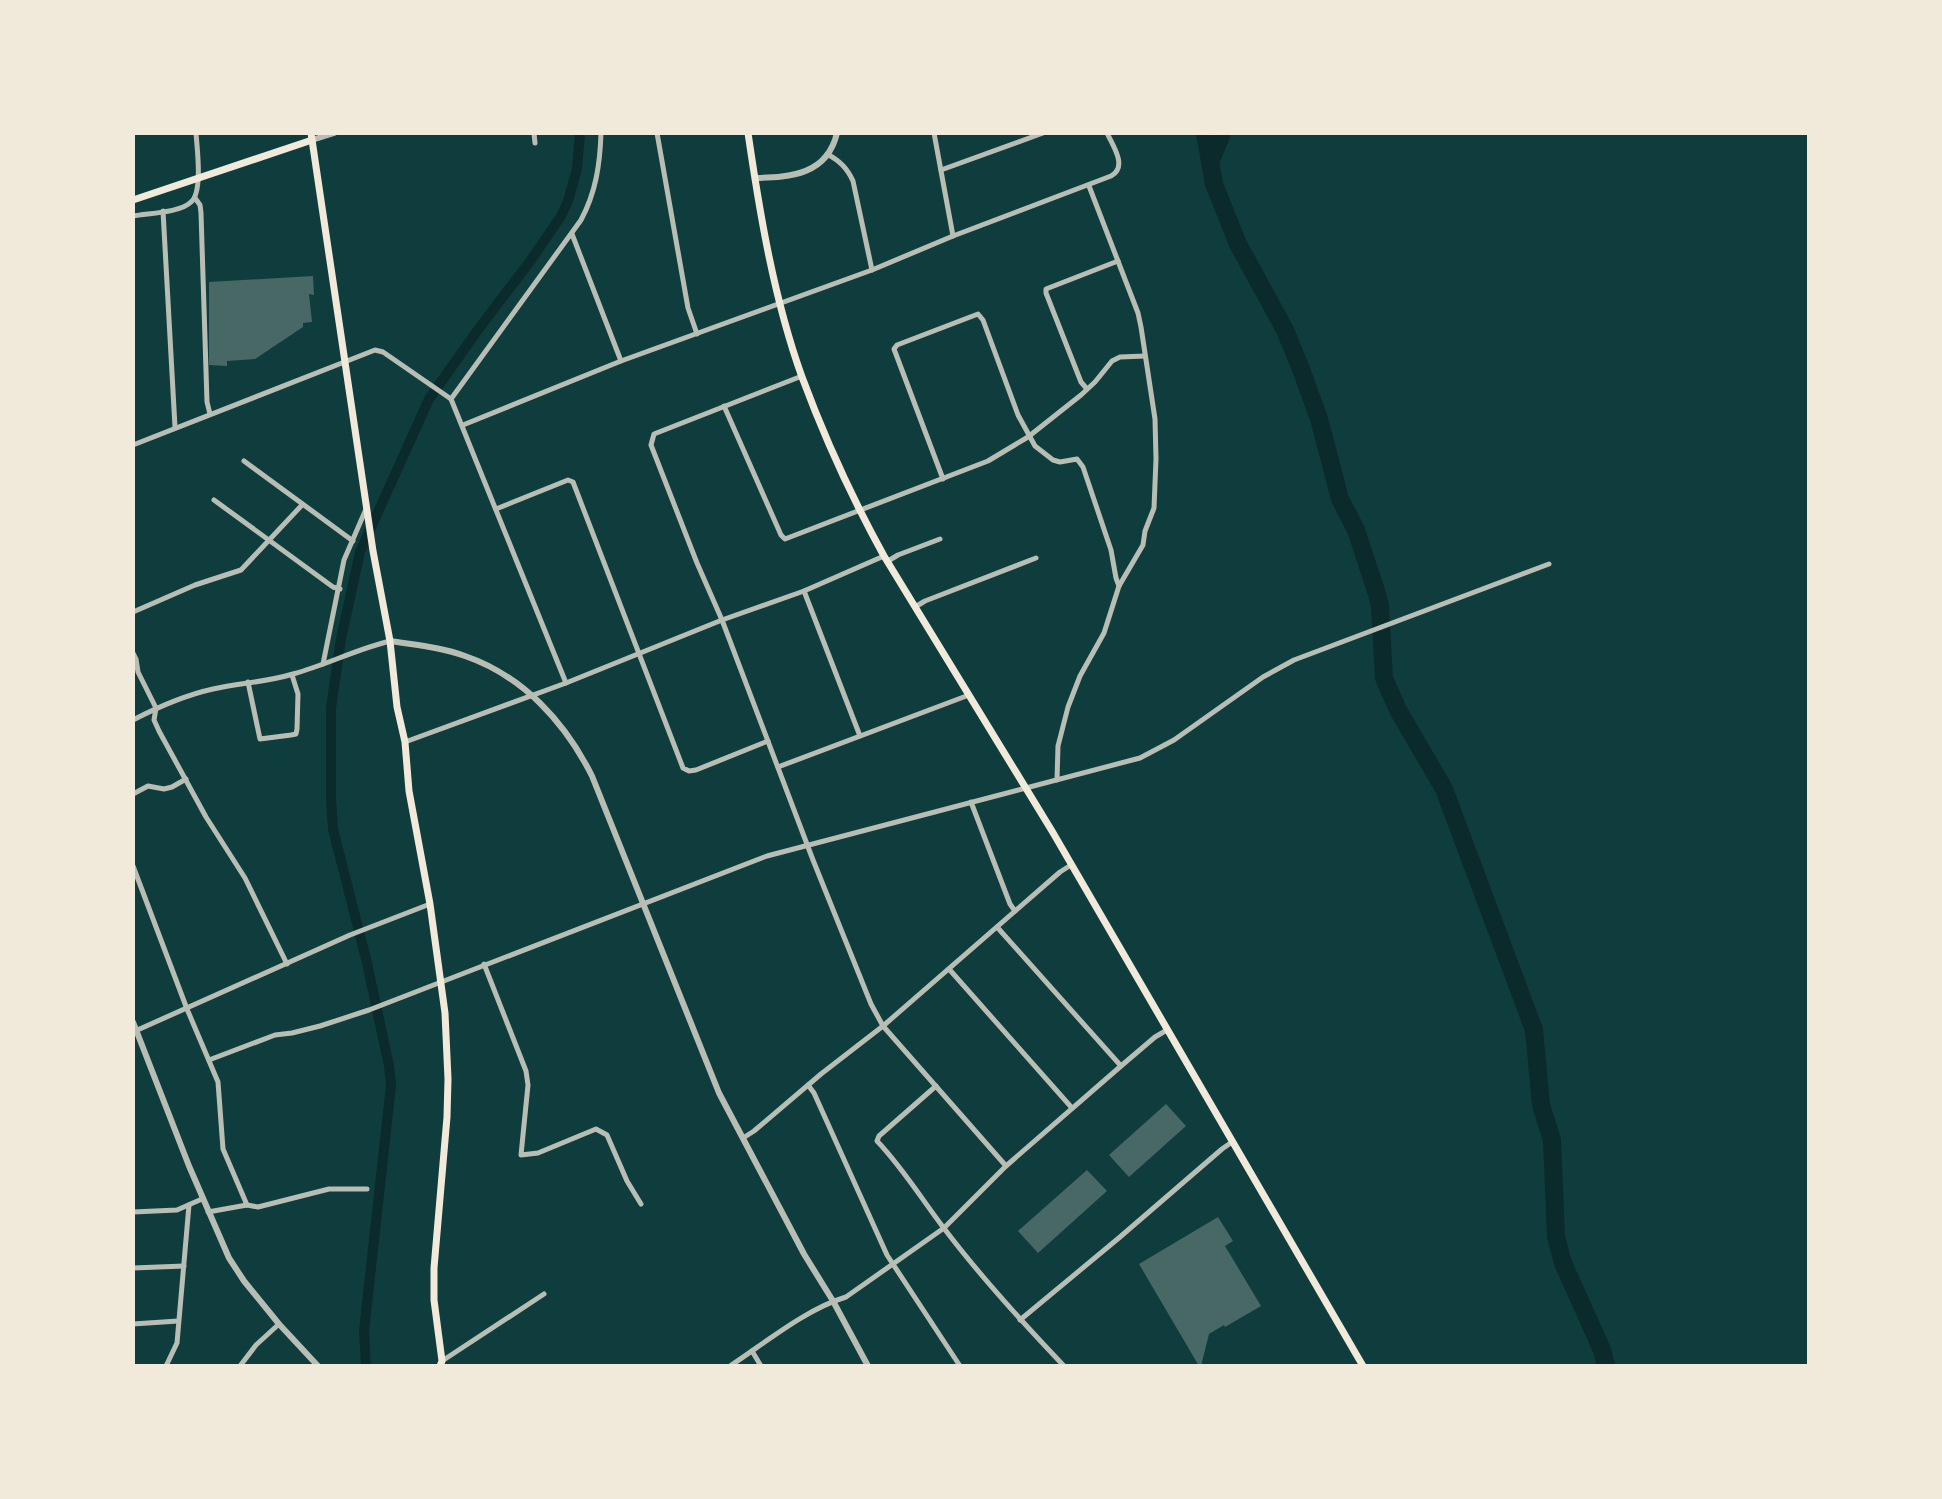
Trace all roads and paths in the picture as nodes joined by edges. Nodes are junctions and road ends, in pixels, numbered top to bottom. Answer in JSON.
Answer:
{"nodes":[{"id":1,"x":196,"y":133,"type":"edge"},
{"id":2,"x":334,"y":133,"type":"edge"},
{"id":3,"x":534,"y":133,"type":"edge"},
{"id":4,"x":601,"y":133,"type":"edge"},
{"id":5,"x":657,"y":133,"type":"edge"},
{"id":6,"x":748,"y":133,"type":"edge"},
{"id":7,"x":837,"y":133,"type":"edge"},
{"id":8,"x":933,"y":133,"type":"edge"},
{"id":9,"x":1043,"y":133,"type":"edge"},
{"id":10,"x":1107,"y":133,"type":"edge"},
{"id":11,"x":312,"y":136,"type":"edge"},
{"id":12,"x":535,"y":143,"type":"dead end"},
{"id":13,"x":827,"y":154,"type":"junction"},
{"id":14,"x":941,"y":170,"type":"junction"},
{"id":15,"x":755,"y":178,"type":"junction"},
{"id":16,"x":198,"y":179,"type":"junction"},
{"id":17,"x":1089,"y":186,"type":"junction"},
{"id":18,"x":195,"y":198,"type":"junction"},
{"id":19,"x":133,"y":200,"type":"edge"},
{"id":20,"x":163,"y":211,"type":"junction"},
{"id":21,"x":133,"y":215,"type":"edge"},
{"id":22,"x":572,"y":234,"type":"junction"},
{"id":23,"x":953,"y":236,"type":"junction"},
{"id":24,"x":1118,"y":261,"type":"junction"},
{"id":25,"x":872,"y":270,"type":"junction"},
{"id":26,"x":781,"y":304,"type":"junction"},
{"id":27,"x":697,"y":334,"type":"junction"},
{"id":28,"x":1145,"y":356,"type":"junction"},
{"id":29,"x":621,"y":361,"type":"junction"},
{"id":30,"x":345,"y":362,"type":"junction"},
{"id":31,"x":802,"y":376,"type":"junction"},
{"id":32,"x":1087,"y":389,"type":"junction"},
{"id":33,"x":451,"y":399,"type":"junction"},
{"id":34,"x":724,"y":407,"type":"junction"},
{"id":35,"x":210,"y":414,"type":"junction"},
{"id":36,"x":463,"y":425,"type":"junction"},
{"id":37,"x":175,"y":427,"type":"junction"},
{"id":38,"x":1028,"y":437,"type":"junction"},
{"id":39,"x":133,"y":444,"type":"edge"},
{"id":40,"x":244,"y":461,"type":"dead end"},
{"id":41,"x":943,"y":479,"type":"junction"},
{"id":42,"x":214,"y":500,"type":"dead end"},
{"id":43,"x":302,"y":505,"type":"junction"},
{"id":44,"x":367,"y":506,"type":"junction"},
{"id":45,"x":496,"y":509,"type":"junction"},
{"id":46,"x":859,"y":511,"type":"junction"},
{"id":47,"x":940,"y":539,"type":"dead end"},
{"id":48,"x":268,"y":541,"type":"junction"},
{"id":49,"x":353,"y":541,"type":"junction"},
{"id":50,"x":886,"y":558,"type":"junction"},
{"id":51,"x":1036,"y":558,"type":"dead end"},
{"id":52,"x":1549,"y":564,"type":"dead end"},
{"id":53,"x":1119,"y":586,"type":"junction"},
{"id":54,"x":340,"y":589,"type":"junction"},
{"id":55,"x":804,"y":591,"type":"junction"},
{"id":56,"x":915,"y":607,"type":"junction"},
{"id":57,"x":133,"y":612,"type":"edge"},
{"id":58,"x":722,"y":620,"type":"junction"},
{"id":59,"x":390,"y":641,"type":"junction"},
{"id":60,"x":133,"y":653,"type":"edge"},
{"id":61,"x":640,"y":653,"type":"junction"},
{"id":62,"x":327,"y":663,"type":"junction"},
{"id":63,"x":292,"y":675,"type":"junction"},
{"id":64,"x":248,"y":682,"type":"junction"},
{"id":65,"x":566,"y":683,"type":"junction"},
{"id":66,"x":532,"y":695,"type":"junction"},
{"id":67,"x":969,"y":695,"type":"junction"},
{"id":68,"x":156,"y":708,"type":"junction"},
{"id":69,"x":133,"y":720,"type":"edge"},
{"id":70,"x":860,"y":736,"type":"junction"},
{"id":71,"x":768,"y":741,"type":"junction"},
{"id":72,"x":405,"y":742,"type":"junction"},
{"id":73,"x":778,"y":767,"type":"junction"},
{"id":74,"x":186,"y":779,"type":"junction"},
{"id":75,"x":1057,"y":780,"type":"junction"},
{"id":76,"x":1026,"y":787,"type":"junction"},
{"id":77,"x":133,"y":794,"type":"edge"},
{"id":78,"x":971,"y":802,"type":"junction"},
{"id":79,"x":807,"y":845,"type":"junction"},
{"id":80,"x":1071,"y":865,"type":"junction"},
{"id":81,"x":133,"y":866,"type":"edge"},
{"id":82,"x":135,"y":878,"type":"edge"},
{"id":83,"x":430,"y":904,"type":"junction"},
{"id":84,"x":644,"y":904,"type":"junction"},
{"id":85,"x":1015,"y":911,"type":"junction"},
{"id":86,"x":998,"y":927,"type":"junction"},
{"id":87,"x":287,"y":964,"type":"junction"},
{"id":88,"x":484,"y":964,"type":"junction"},
{"id":89,"x":949,"y":969,"type":"junction"},
{"id":90,"x":441,"y":983,"type":"junction"},
{"id":91,"x":187,"y":1009,"type":"junction"},
{"id":92,"x":133,"y":1022,"type":"edge"},
{"id":93,"x":883,"y":1026,"type":"junction"},
{"id":94,"x":1167,"y":1030,"type":"junction"},
{"id":95,"x":135,"y":1031,"type":"edge"},
{"id":96,"x":209,"y":1060,"type":"junction"},
{"id":97,"x":1121,"y":1066,"type":"junction"},
{"id":98,"x":808,"y":1085,"type":"junction"},
{"id":99,"x":936,"y":1086,"type":"junction"},
{"id":100,"x":1072,"y":1108,"type":"junction"},
{"id":101,"x":743,"y":1138,"type":"junction"},
{"id":102,"x":1232,"y":1142,"type":"junction"},
{"id":103,"x":1006,"y":1166,"type":"junction"},
{"id":104,"x":367,"y":1189,"type":"dead end"},
{"id":105,"x":202,"y":1199,"type":"junction"},
{"id":106,"x":640,"y":1204,"type":"dead end"},
{"id":107,"x":189,"y":1205,"type":"junction"},
{"id":108,"x":247,"y":1205,"type":"junction"},
{"id":109,"x":133,"y":1212,"type":"edge"},
{"id":110,"x":208,"y":1212,"type":"junction"},
{"id":111,"x":944,"y":1228,"type":"junction"},
{"id":112,"x":893,"y":1264,"type":"junction"},
{"id":113,"x":184,"y":1266,"type":"junction"},
{"id":114,"x":133,"y":1268,"type":"edge"},
{"id":115,"x":544,"y":1294,"type":"dead end"},
{"id":116,"x":834,"y":1301,"type":"junction"},
{"id":117,"x":1020,"y":1320,"type":"junction"},
{"id":118,"x":178,"y":1321,"type":"junction"},
{"id":119,"x":133,"y":1324,"type":"edge"},
{"id":120,"x":279,"y":1324,"type":"junction"},
{"id":121,"x":752,"y":1352,"type":"junction"},
{"id":122,"x":441,"y":1364,"type":"edge"},
{"id":123,"x":166,"y":1366,"type":"edge"},
{"id":124,"x":240,"y":1366,"type":"edge"},
{"id":125,"x":318,"y":1366,"type":"edge"},
{"id":126,"x":730,"y":1366,"type":"edge"},
{"id":127,"x":761,"y":1366,"type":"edge"},
{"id":128,"x":868,"y":1366,"type":"edge"},
{"id":129,"x":960,"y":1366,"type":"edge"},
{"id":130,"x":1064,"y":1366,"type":"edge"},
{"id":131,"x":1363,"y":1366,"type":"edge"}],
"edges":[{"from":1,"to":16,"type":"street"},
{"from":2,"to":11,"type":"street"},
{"from":3,"to":12,"type":"street"},
{"from":4,"to":22,"type":"street"},
{"from":5,"to":27,"type":"street"},
{"from":6,"to":15,"type":"main road"},
{"from":7,"to":13,"type":"street"},
{"from":8,"to":14,"type":"street"},
{"from":9,"to":14,"type":"street"},
{"from":10,"to":17,"type":"street"},
{"from":11,"to":16,"type":"main road"},
{"from":11,"to":30,"type":"main road"},
{"from":13,"to":15,"type":"street"},
{"from":13,"to":25,"type":"street"},
{"from":14,"to":23,"type":"street"},
{"from":15,"to":26,"type":"main road"},
{"from":16,"to":18,"type":"street"},
{"from":16,"to":19,"type":"main road"},
{"from":17,"to":23,"type":"street"},
{"from":17,"to":24,"type":"street"},
{"from":18,"to":20,"type":"street"},
{"from":18,"to":35,"type":"street"},
{"from":20,"to":21,"type":"street"},
{"from":20,"to":37,"type":"street"},
{"from":22,"to":29,"type":"street"},
{"from":22,"to":33,"type":"street"},
{"from":23,"to":25,"type":"street"},
{"from":24,"to":28,"type":"street"},
{"from":24,"to":32,"type":"street"},
{"from":25,"to":26,"type":"street"},
{"from":26,"to":27,"type":"street"},
{"from":26,"to":31,"type":"main road"},
{"from":27,"to":29,"type":"street"},
{"from":28,"to":32,"type":"street"},
{"from":28,"to":53,"type":"street"},
{"from":29,"to":36,"type":"street"},
{"from":30,"to":33,"type":"street"},
{"from":30,"to":35,"type":"street"},
{"from":30,"to":44,"type":"main road"},
{"from":31,"to":34,"type":"street"},
{"from":31,"to":46,"type":"main road"},
{"from":32,"to":38,"type":"street"},
{"from":33,"to":36,"type":"street"},
{"from":34,"to":46,"type":"street"},
{"from":34,"to":58,"type":"street"},
{"from":35,"to":37,"type":"street"},
{"from":36,"to":45,"type":"street"},
{"from":37,"to":39,"type":"street"},
{"from":38,"to":41,"type":"street"},
{"from":38,"to":41,"type":"street"},
{"from":38,"to":53,"type":"street"},
{"from":40,"to":43,"type":"street"},
{"from":41,"to":46,"type":"street"},
{"from":42,"to":48,"type":"street"},
{"from":43,"to":48,"type":"street"},
{"from":43,"to":49,"type":"street"},
{"from":44,"to":49,"type":"street"},
{"from":44,"to":59,"type":"main road"},
{"from":45,"to":61,"type":"street"},
{"from":45,"to":65,"type":"street"},
{"from":46,"to":50,"type":"main road"},
{"from":47,"to":50,"type":"street"},
{"from":48,"to":54,"type":"street"},
{"from":48,"to":57,"type":"street"},
{"from":49,"to":54,"type":"street"},
{"from":50,"to":55,"type":"street"},
{"from":50,"to":56,"type":"main road"},
{"from":51,"to":56,"type":"street"},
{"from":52,"to":75,"type":"street"},
{"from":53,"to":75,"type":"street"},
{"from":54,"to":62,"type":"street"},
{"from":55,"to":58,"type":"street"},
{"from":55,"to":70,"type":"street"},
{"from":56,"to":67,"type":"main road"},
{"from":58,"to":61,"type":"street"},
{"from":58,"to":71,"type":"street"},
{"from":59,"to":62,"type":"street"},
{"from":59,"to":66,"type":"street"},
{"from":59,"to":72,"type":"main road"},
{"from":60,"to":68,"type":"street"},
{"from":61,"to":65,"type":"street"},
{"from":61,"to":71,"type":"street"},
{"from":62,"to":63,"type":"street"},
{"from":63,"to":64,"type":"street"},
{"from":63,"to":64,"type":"street"},
{"from":64,"to":68,"type":"street"},
{"from":65,"to":66,"type":"street"},
{"from":66,"to":72,"type":"street"},
{"from":66,"to":84,"type":"street"},
{"from":67,"to":70,"type":"street"},
{"from":67,"to":76,"type":"main road"},
{"from":68,"to":69,"type":"street"},
{"from":68,"to":74,"type":"street"},
{"from":70,"to":73,"type":"street"},
{"from":71,"to":73,"type":"street"},
{"from":72,"to":83,"type":"main road"},
{"from":73,"to":79,"type":"street"},
{"from":74,"to":77,"type":"street"},
{"from":74,"to":87,"type":"street"},
{"from":75,"to":76,"type":"street"},
{"from":76,"to":78,"type":"street"},
{"from":76,"to":80,"type":"main road"},
{"from":78,"to":79,"type":"street"},
{"from":78,"to":85,"type":"street"},
{"from":79,"to":84,"type":"street"},
{"from":79,"to":93,"type":"street"},
{"from":80,"to":85,"type":"street"},
{"from":80,"to":94,"type":"main road"},
{"from":81,"to":82,"type":"street"},
{"from":82,"to":91,"type":"street"},
{"from":83,"to":87,"type":"street"},
{"from":83,"to":90,"type":"main road"},
{"from":84,"to":88,"type":"street"},
{"from":84,"to":101,"type":"street"},
{"from":85,"to":86,"type":"street"},
{"from":86,"to":89,"type":"street"},
{"from":86,"to":97,"type":"street"},
{"from":87,"to":91,"type":"street"},
{"from":88,"to":90,"type":"street"},
{"from":88,"to":106,"type":"street"},
{"from":89,"to":93,"type":"street"},
{"from":89,"to":100,"type":"street"},
{"from":90,"to":96,"type":"street"},
{"from":90,"to":122,"type":"main road"},
{"from":91,"to":95,"type":"street"},
{"from":91,"to":96,"type":"street"},
{"from":92,"to":95,"type":"street"},
{"from":93,"to":98,"type":"street"},
{"from":93,"to":99,"type":"street"},
{"from":94,"to":97,"type":"street"},
{"from":94,"to":102,"type":"main road"},
{"from":95,"to":105,"type":"street"},
{"from":96,"to":108,"type":"street"},
{"from":97,"to":100,"type":"street"},
{"from":98,"to":101,"type":"street"},
{"from":98,"to":112,"type":"street"},
{"from":99,"to":103,"type":"street"},
{"from":99,"to":111,"type":"street"},
{"from":100,"to":103,"type":"street"},
{"from":101,"to":116,"type":"street"},
{"from":102,"to":117,"type":"street"},
{"from":102,"to":131,"type":"main road"},
{"from":103,"to":111,"type":"street"},
{"from":104,"to":108,"type":"street"},
{"from":105,"to":107,"type":"street"},
{"from":105,"to":110,"type":"street"},
{"from":107,"to":109,"type":"street"},
{"from":107,"to":113,"type":"street"},
{"from":108,"to":110,"type":"street"},
{"from":110,"to":120,"type":"street"},
{"from":111,"to":112,"type":"street"},
{"from":111,"to":117,"type":"street"},
{"from":112,"to":116,"type":"street"},
{"from":112,"to":129,"type":"street"},
{"from":113,"to":114,"type":"street"},
{"from":113,"to":118,"type":"street"},
{"from":115,"to":122,"type":"street"},
{"from":116,"to":121,"type":"street"},
{"from":116,"to":128,"type":"street"},
{"from":117,"to":130,"type":"street"},
{"from":118,"to":119,"type":"street"},
{"from":118,"to":123,"type":"street"},
{"from":120,"to":124,"type":"street"},
{"from":120,"to":125,"type":"street"},
{"from":121,"to":126,"type":"street"},
{"from":121,"to":127,"type":"street"}]}
